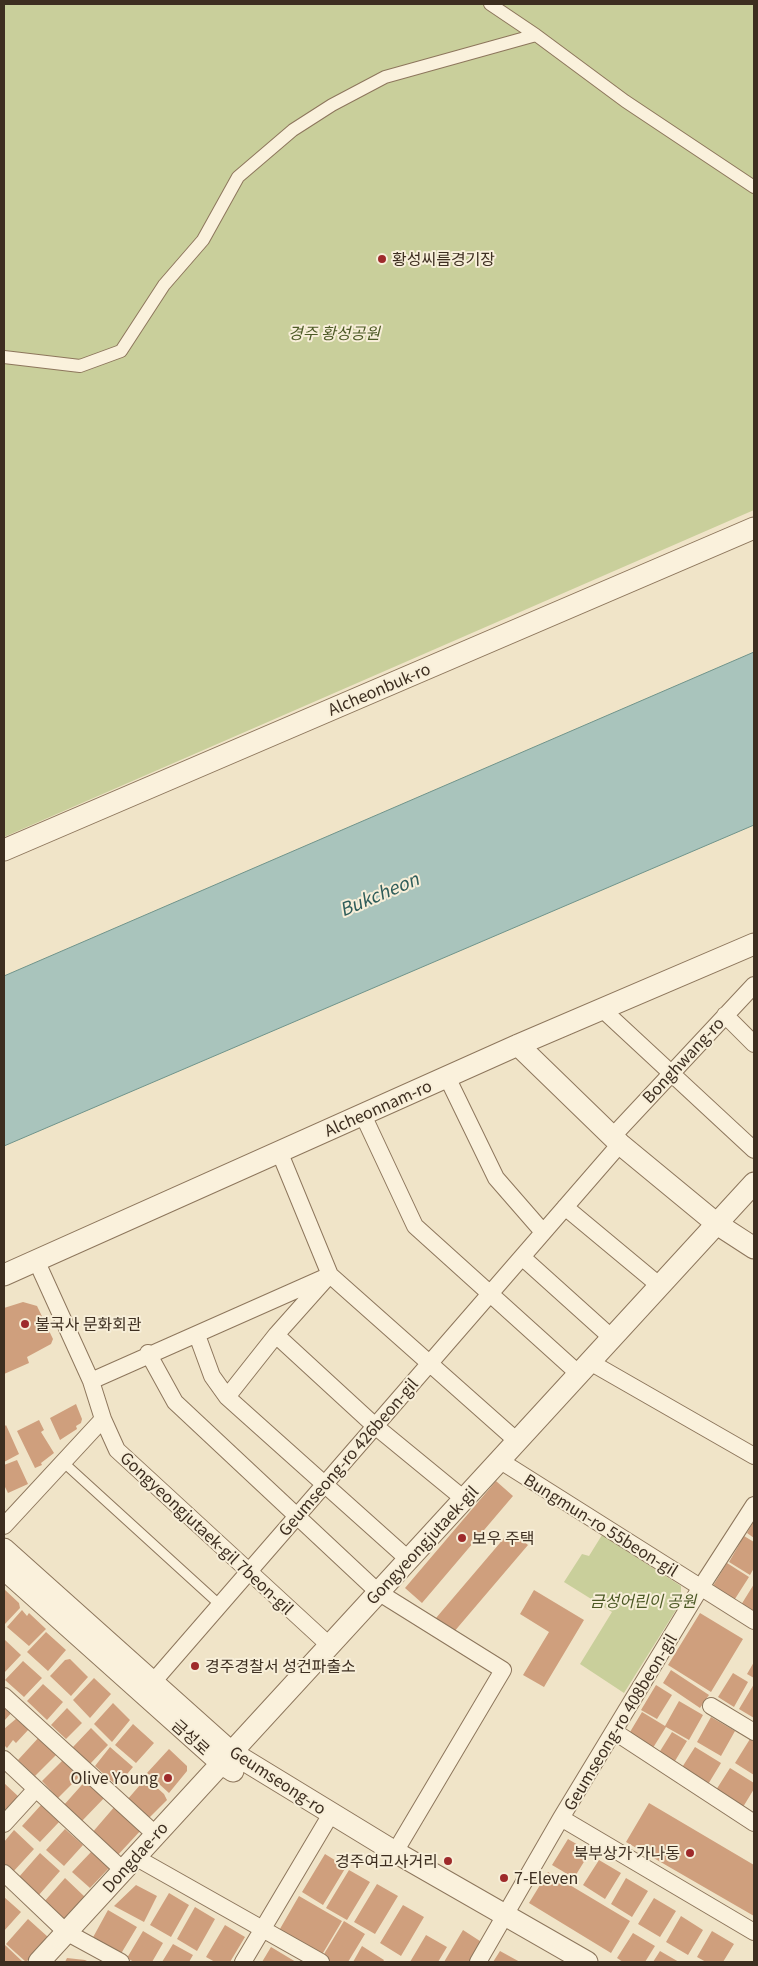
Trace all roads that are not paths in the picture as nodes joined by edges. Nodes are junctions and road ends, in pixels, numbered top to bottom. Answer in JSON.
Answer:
{"nodes":[{"id":1,"x":490,"y":4,"type":"edge"},
{"id":2,"x":536,"y":35,"type":"junction"},
{"id":3,"x":754,"y":187,"type":"edge"},
{"id":4,"x":4,"y":357,"type":"edge"},
{"id":5,"x":754,"y":528,"type":"edge"},
{"id":6,"x":4,"y":850,"type":"edge"},
{"id":7,"x":754,"y":944,"type":"edge"},
{"id":8,"x":754,"y":984,"type":"edge"},
{"id":9,"x":602,"y":1009,"type":"junction"},
{"id":10,"x":724,"y":1015,"type":"junction"},
{"id":11,"x":754,"y":1044,"type":"edge"},
{"id":12,"x":518,"y":1045,"type":"junction"},
{"id":13,"x":671,"y":1073,"type":"junction"},
{"id":14,"x":447,"y":1077,"type":"junction"},
{"id":15,"x":363,"y":1115,"type":"junction"},
{"id":16,"x":616,"y":1141,"type":"junction"},
{"id":17,"x":754,"y":1150,"type":"edge"},
{"id":18,"x":279,"y":1152,"type":"junction"},
{"id":19,"x":754,"y":1184,"type":"edge"},
{"id":20,"x":565,"y":1207,"type":"junction"},
{"id":21,"x":717,"y":1224,"type":"junction"},
{"id":22,"x":543,"y":1232,"type":"junction"},
{"id":23,"x":754,"y":1248,"type":"edge"},
{"id":24,"x":522,"y":1256,"type":"junction"},
{"id":25,"x":36,"y":1260,"type":"junction"},
{"id":26,"x":330,"y":1274,"type":"junction"},
{"id":27,"x":4,"y":1275,"type":"edge"},
{"id":28,"x":660,"y":1286,"type":"junction"},
{"id":29,"x":490,"y":1293,"type":"junction"},
{"id":30,"x":197,"y":1335,"type":"junction"},
{"id":31,"x":276,"y":1335,"type":"junction"},
{"id":32,"x":612,"y":1338,"type":"junction"},
{"id":33,"x":148,"y":1354,"type":"junction"},
{"id":34,"x":431,"y":1362,"type":"junction"},
{"id":35,"x":584,"y":1368,"type":"junction"},
{"id":36,"x":91,"y":1381,"type":"junction"},
{"id":37,"x":227,"y":1398,"type":"junction"},
{"id":38,"x":103,"y":1419,"type":"junction"},
{"id":39,"x":375,"y":1426,"type":"junction"},
{"id":40,"x":517,"y":1441,"type":"junction"},
{"id":41,"x":754,"y":1456,"type":"edge"},
{"id":42,"x":499,"y":1460,"type":"junction"},
{"id":43,"x":63,"y":1462,"type":"junction"},
{"id":44,"x":324,"y":1485,"type":"junction"},
{"id":45,"x":464,"y":1499,"type":"junction"},
{"id":46,"x":754,"y":1505,"type":"edge"},
{"id":47,"x":296,"y":1517,"type":"junction"},
{"id":48,"x":4,"y":1526,"type":"edge"},
{"id":49,"x":4,"y":1549,"type":"edge"},
{"id":50,"x":408,"y":1559,"type":"junction"},
{"id":51,"x":4,"y":1569,"type":"edge"},
{"id":52,"x":250,"y":1571,"type":"junction"},
{"id":53,"x":701,"y":1587,"type":"junction"},
{"id":54,"x":378,"y":1592,"type":"junction"},
{"id":55,"x":220,"y":1605,"type":"junction"},
{"id":56,"x":754,"y":1621,"type":"edge"},
{"id":57,"x":329,"y":1645,"type":"junction"},
{"id":58,"x":153,"y":1682,"type":"junction"},
{"id":59,"x":4,"y":1696,"type":"edge"},
{"id":60,"x":711,"y":1706,"type":"dead end"},
{"id":61,"x":615,"y":1732,"type":"junction"},
{"id":62,"x":754,"y":1732,"type":"edge"},
{"id":63,"x":226,"y":1758,"type":"junction"},
{"id":64,"x":4,"y":1759,"type":"edge"},
{"id":65,"x":36,"y":1789,"type":"junction"},
{"id":66,"x":561,"y":1818,"type":"junction"},
{"id":67,"x":328,"y":1820,"type":"junction"},
{"id":68,"x":754,"y":1823,"type":"edge"},
{"id":69,"x":4,"y":1824,"type":"edge"},
{"id":70,"x":155,"y":1834,"type":"junction"},
{"id":71,"x":395,"y":1852,"type":"junction"},
{"id":72,"x":130,"y":1864,"type":"junction"},
{"id":73,"x":4,"y":1873,"type":"edge"},
{"id":74,"x":501,"y":1922,"type":"junction"},
{"id":75,"x":262,"y":1930,"type":"junction"},
{"id":76,"x":66,"y":1932,"type":"junction"},
{"id":77,"x":754,"y":1932,"type":"edge"},
{"id":78,"x":39,"y":1962,"type":"edge"},
{"id":79,"x":120,"y":1962,"type":"edge"},
{"id":80,"x":243,"y":1962,"type":"edge"},
{"id":81,"x":321,"y":1962,"type":"edge"},
{"id":82,"x":478,"y":1962,"type":"edge"},
{"id":83,"x":558,"y":1962,"type":"edge"},
{"id":84,"x":587,"y":1962,"type":"edge"}],
"edges":[{"from":1,"to":2,"type":"street"},
{"from":2,"to":3,"type":"street"},
{"from":2,"to":4,"type":"street"},
{"from":5,"to":6,"type":"street","name":"Alcheonbuk-ro"},
{"from":7,"to":9,"type":"street","name":"Alcheonnam-ro"},
{"from":8,"to":10,"type":"street","name":"Bonghwang-ro"},
{"from":9,"to":12,"type":"street","name":"Alcheonnam-ro"},
{"from":9,"to":13,"type":"street"},
{"from":10,"to":11,"type":"street"},
{"from":10,"to":13,"type":"street","name":"Bonghwang-ro"},
{"from":12,"to":14,"type":"street","name":"Alcheonnam-ro"},
{"from":12,"to":16,"type":"street"},
{"from":13,"to":16,"type":"street","name":"Bonghwang-ro"},
{"from":13,"to":17,"type":"street"},
{"from":14,"to":15,"type":"street","name":"Alcheonnam-ro"},
{"from":14,"to":22,"type":"street"},
{"from":15,"to":18,"type":"street","name":"Alcheonnam-ro"},
{"from":15,"to":29,"type":"street"},
{"from":16,"to":20,"type":"street","name":"Geumseong-ro 426beon-gil"},
{"from":16,"to":21,"type":"street"},
{"from":18,"to":25,"type":"street","name":"Alcheonnam-ro"},
{"from":18,"to":26,"type":"street"},
{"from":19,"to":21,"type":"street","name":"Gongyeongjutaek-gil"},
{"from":20,"to":22,"type":"street","name":"Geumseong-ro 426beon-gil"},
{"from":20,"to":28,"type":"street"},
{"from":21,"to":23,"type":"street"},
{"from":21,"to":28,"type":"street","name":"Gongyeongjutaek-gil"},
{"from":22,"to":24,"type":"street","name":"Geumseong-ro 426beon-gil"},
{"from":24,"to":29,"type":"street","name":"Geumseong-ro 426beon-gil"},
{"from":24,"to":32,"type":"street"},
{"from":25,"to":27,"type":"street","name":"Alcheonnam-ro"},
{"from":25,"to":36,"type":"street","name":"Gongyeongjutaek-gil 7beon-gil"},
{"from":26,"to":30,"type":"street"},
{"from":26,"to":31,"type":"street"},
{"from":26,"to":34,"type":"street"},
{"from":28,"to":32,"type":"street","name":"Gongyeongjutaek-gil"},
{"from":29,"to":34,"type":"street","name":"Geumseong-ro 426beon-gil"},
{"from":29,"to":35,"type":"street"},
{"from":30,"to":33,"type":"street"},
{"from":30,"to":37,"type":"street"},
{"from":31,"to":37,"type":"street"},
{"from":31,"to":39,"type":"street"},
{"from":32,"to":35,"type":"street","name":"Gongyeongjutaek-gil"},
{"from":33,"to":36,"type":"street"},
{"from":33,"to":47,"type":"street"},
{"from":34,"to":39,"type":"street","name":"Geumseong-ro 426beon-gil"},
{"from":34,"to":40,"type":"street"},
{"from":35,"to":40,"type":"street","name":"Gongyeongjutaek-gil"},
{"from":35,"to":41,"type":"street"},
{"from":36,"to":38,"type":"street","name":"Gongyeongjutaek-gil 7beon-gil"},
{"from":37,"to":44,"type":"street"},
{"from":38,"to":43,"type":"street"},
{"from":38,"to":52,"type":"street","name":"Gongyeongjutaek-gil 7beon-gil"},
{"from":39,"to":44,"type":"street","name":"Geumseong-ro 426beon-gil"},
{"from":39,"to":45,"type":"street"},
{"from":40,"to":42,"type":"street","name":"Gongyeongjutaek-gil"},
{"from":42,"to":45,"type":"street","name":"Gongyeongjutaek-gil"},
{"from":42,"to":53,"type":"street","name":"Bungmun-ro 55beon-gil"},
{"from":43,"to":48,"type":"street"},
{"from":43,"to":55,"type":"lane"},
{"from":44,"to":47,"type":"street","name":"Geumseong-ro 426beon-gil"},
{"from":44,"to":50,"type":"street"},
{"from":45,"to":50,"type":"street","name":"Gongyeongjutaek-gil"},
{"from":46,"to":53,"type":"street","name":"Geumseong-ro 408beon-gil"},
{"from":47,"to":52,"type":"street","name":"Geumseong-ro 426beon-gil"},
{"from":47,"to":54,"type":"street"},
{"from":49,"to":58,"type":"street","name":"Geumseong-ro"},
{"from":50,"to":54,"type":"street","name":"Gongyeongjutaek-gil"},
{"from":51,"to":63,"type":"street","name":"금성로"},
{"from":52,"to":55,"type":"street","name":"Geumseong-ro 426beon-gil"},
{"from":52,"to":57,"type":"street","name":"Gongyeongjutaek-gil 7beon-gil"},
{"from":53,"to":56,"type":"street","name":"Bungmun-ro 55beon-gil"},
{"from":53,"to":61,"type":"street","name":"Geumseong-ro 408beon-gil"},
{"from":54,"to":57,"type":"street","name":"Gongyeongjutaek-gil"},
{"from":54,"to":71,"type":"street"},
{"from":55,"to":58,"type":"street","name":"Geumseong-ro 426beon-gil"},
{"from":57,"to":63,"type":"street","name":"Gongyeongjutaek-gil"},
{"from":58,"to":63,"type":"street","name":"Geumseong-ro"},
{"from":59,"to":70,"type":"street"},
{"from":60,"to":62,"type":"street"},
{"from":61,"to":66,"type":"street","name":"Geumseong-ro 408beon-gil"},
{"from":61,"to":68,"type":"street"},
{"from":63,"to":67,"type":"street","name":"금성로"},
{"from":63,"to":70,"type":"street","name":"Dongdae-ro"},
{"from":64,"to":65,"type":"street"},
{"from":65,"to":69,"type":"street"},
{"from":65,"to":72,"type":"street"},
{"from":66,"to":74,"type":"street","name":"Geumseong-ro 408beon-gil"},
{"from":66,"to":77,"type":"street"},
{"from":67,"to":71,"type":"street","name":"Geumseong-ro"},
{"from":67,"to":74,"type":"street","name":"금성로"},
{"from":67,"to":75,"type":"street"},
{"from":70,"to":72,"type":"street","name":"Dongdae-ro"},
{"from":71,"to":74,"type":"street","name":"Geumseong-ro"},
{"from":72,"to":75,"type":"street"},
{"from":72,"to":76,"type":"street","name":"Dongdae-ro"},
{"from":73,"to":76,"type":"street"},
{"from":74,"to":82,"type":"street","name":"Geumseong-ro 408beon-gil"},
{"from":74,"to":83,"type":"street","name":"금성로"},
{"from":74,"to":84,"type":"street","name":"Geumseong-ro"},
{"from":75,"to":80,"type":"street"},
{"from":75,"to":81,"type":"street"},
{"from":76,"to":78,"type":"street","name":"Dongdae-ro"},
{"from":76,"to":79,"type":"street"}]}
